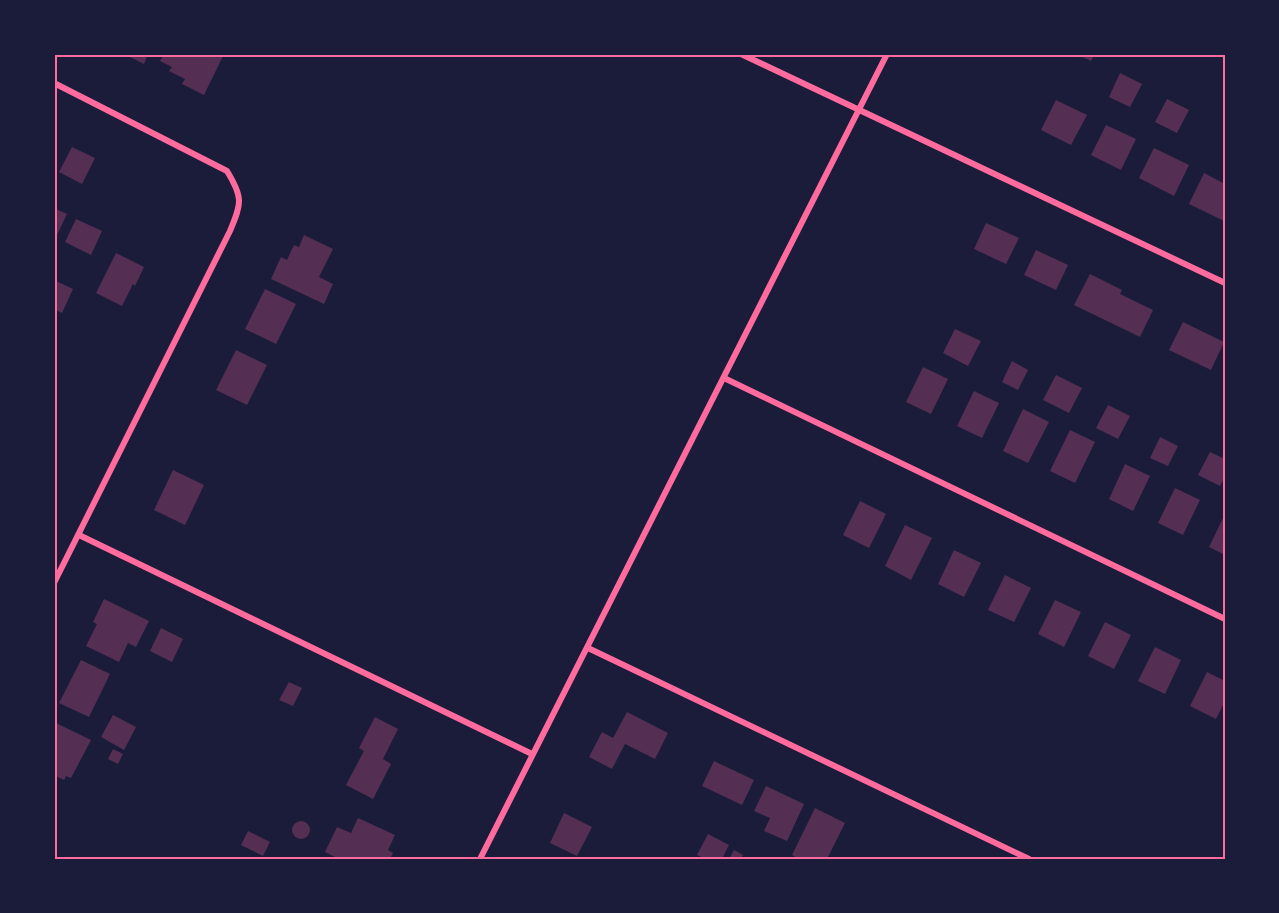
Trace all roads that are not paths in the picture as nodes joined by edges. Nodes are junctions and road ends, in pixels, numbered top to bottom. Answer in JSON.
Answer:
{"nodes":[{"id":1,"x":741,"y":54,"type":"edge"},
{"id":2,"x":887,"y":54,"type":"edge"},
{"id":3,"x":54,"y":83,"type":"edge"},
{"id":4,"x":859,"y":111,"type":"junction"},
{"id":5,"x":1225,"y":283,"type":"edge"},
{"id":6,"x":724,"y":378,"type":"junction"},
{"id":7,"x":79,"y":535,"type":"junction"},
{"id":8,"x":54,"y":583,"type":"edge"},
{"id":9,"x":1225,"y":619,"type":"edge"},
{"id":10,"x":588,"y":648,"type":"junction"},
{"id":11,"x":532,"y":754,"type":"junction"},
{"id":12,"x":480,"y":859,"type":"edge"},
{"id":13,"x":1029,"y":859,"type":"edge"}],
"edges":[{"from":1,"to":4,"type":"street"},
{"from":2,"to":4,"type":"street"},
{"from":3,"to":7,"type":"street"},
{"from":4,"to":5,"type":"street"},
{"from":4,"to":6,"type":"street"},
{"from":6,"to":9,"type":"street"},
{"from":6,"to":10,"type":"street"},
{"from":7,"to":8,"type":"street"},
{"from":7,"to":11,"type":"street"},
{"from":10,"to":11,"type":"street"},
{"from":10,"to":13,"type":"street"},
{"from":11,"to":12,"type":"street"}]}
